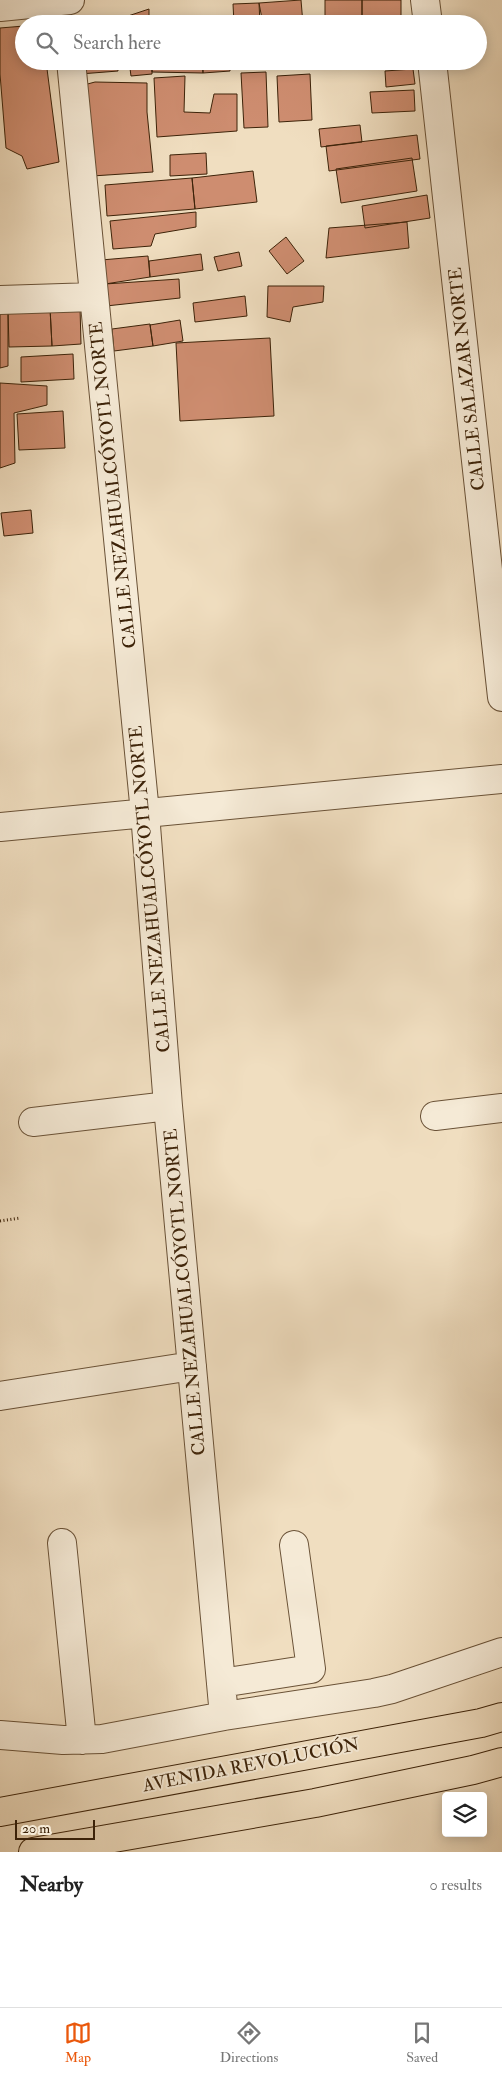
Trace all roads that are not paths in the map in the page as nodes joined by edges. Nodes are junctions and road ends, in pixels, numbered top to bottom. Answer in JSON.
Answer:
{"nodes":[{"id":1,"x":65,"y":0,"type":"edge"},
{"id":2,"x":70,"y":0,"type":"edge"},
{"id":3,"x":425,"y":0,"type":"edge"},
{"id":4,"x":0,"y":6,"type":"edge"},
{"id":5,"x":67,"y":15,"type":"edge"},
{"id":6,"x":427,"y":15,"type":"edge"},
{"id":7,"x":72,"y":70,"type":"edge"},
{"id":8,"x":433,"y":70,"type":"edge"},
{"id":9,"x":94,"y":297,"type":"junction"},
{"id":10,"x":0,"y":300,"type":"edge"},
{"id":11,"x":502,"y":697,"type":"edge"},
{"id":12,"x":502,"y":779,"type":"edge"},
{"id":13,"x":145,"y":813,"type":"junction"},
{"id":14,"x":0,"y":826,"type":"edge"},
{"id":15,"x":168,"y":1106,"type":"junction"},
{"id":16,"x":502,"y":1108,"type":"edge"},
{"id":17,"x":435,"y":1116,"type":"dead end"},
{"id":18,"x":33,"y":1122,"type":"dead end"},
{"id":19,"x":192,"y":1366,"type":"junction"},
{"id":20,"x":0,"y":1396,"type":"edge"},
{"id":21,"x":62,"y":1543,"type":"dead end"},
{"id":22,"x":294,"y":1545,"type":"dead end"},
{"id":23,"x":502,"y":1652,"type":"edge"},
{"id":24,"x":221,"y":1683,"type":"junction"},
{"id":25,"x":224,"y":1716,"type":"junction"},
{"id":26,"x":502,"y":1717,"type":"edge"},
{"id":27,"x":0,"y":1735,"type":"edge"},
{"id":28,"x":82,"y":1740,"type":"junction"},
{"id":29,"x":502,"y":1762,"type":"edge"},
{"id":30,"x":0,"y":1812,"type":"edge"},
{"id":31,"x":33,"y":1852,"type":"edge"}],
"edges":[{"from":1,"to":2,"type":"street"},
{"from":1,"to":4,"type":"street"},
{"from":1,"to":5,"type":"street"},
{"from":3,"to":6,"type":"street"},
{"from":7,"to":9,"type":"street","name":"CALLE NEZAHUALCÓYOTL NORTE"},
{"from":8,"to":11,"type":"street","name":"CALLE SALAZAR NORTE"},
{"from":9,"to":10,"type":"street"},
{"from":9,"to":13,"type":"street","name":"CALLE NEZAHUALCÓYOTL NORTE"},
{"from":12,"to":13,"type":"street"},
{"from":13,"to":14,"type":"street"},
{"from":13,"to":15,"type":"street","name":"CALLE NEZAHUALCÓYOTL NORTE"},
{"from":15,"to":18,"type":"street"},
{"from":15,"to":19,"type":"street","name":"CALLE NEZAHUALCÓYOTL NORTE"},
{"from":16,"to":17,"type":"street"},
{"from":19,"to":20,"type":"street"},
{"from":19,"to":24,"type":"street","name":"CALLE NEZAHUALCÓYOTL NORTE"},
{"from":21,"to":28,"type":"street"},
{"from":22,"to":24,"type":"street"},
{"from":23,"to":25,"type":"street"},
{"from":24,"to":25,"type":"street","name":"CALLE NEZAHUALCÓYOTL NORTE"},
{"from":25,"to":28,"type":"street"},
{"from":26,"to":30,"type":"main road","name":"AVENIDA REVOLUCIÓN"},
{"from":27,"to":28,"type":"street"},
{"from":29,"to":31,"type":"main road"}]}
